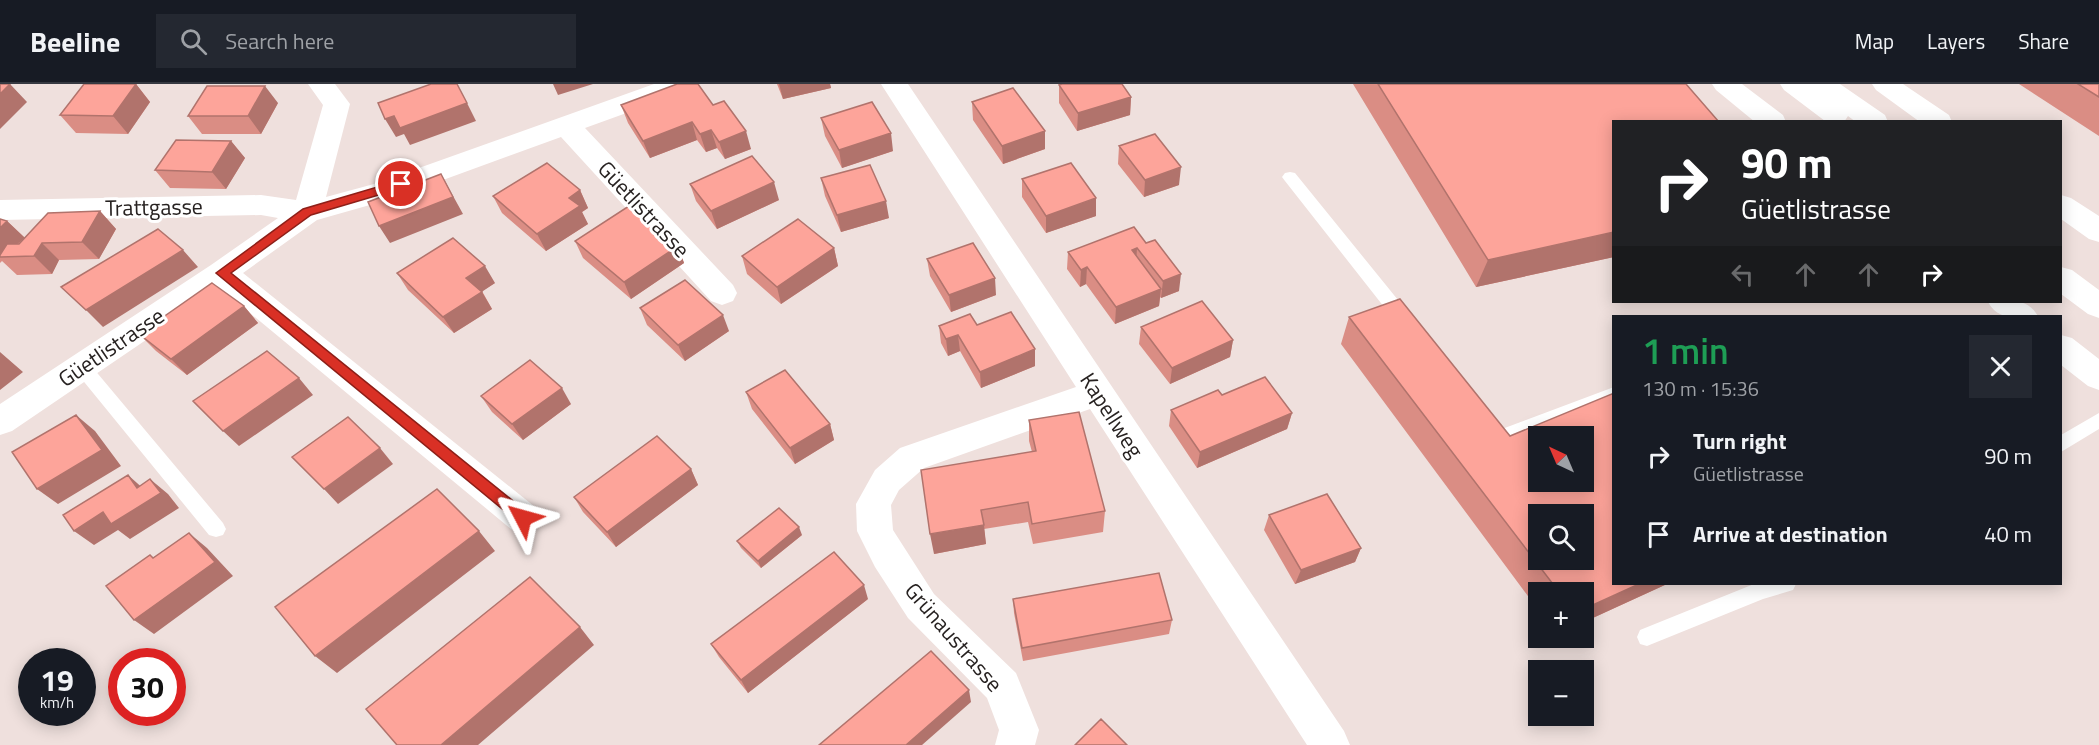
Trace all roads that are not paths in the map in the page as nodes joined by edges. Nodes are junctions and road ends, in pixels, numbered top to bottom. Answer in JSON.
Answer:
{"nodes":[{"id":1,"x":321,"y":84,"type":"edge"},
{"id":2,"x":681,"y":84,"type":"edge"},
{"id":3,"x":894,"y":84,"type":"edge"},
{"id":4,"x":1725,"y":84,"type":"edge"},
{"id":5,"x":1793,"y":84,"type":"edge"},
{"id":6,"x":1822,"y":84,"type":"edge"},
{"id":7,"x":1885,"y":84,"type":"edge"},
{"id":8,"x":1770,"y":120,"type":"edge"},
{"id":9,"x":1842,"y":120,"type":"edge"},
{"id":10,"x":1872,"y":120,"type":"edge"},
{"id":11,"x":1936,"y":120,"type":"edge"},
{"id":12,"x":566,"y":125,"type":"junction"},
{"id":13,"x":1290,"y":177,"type":"dead end"},
{"id":14,"x":2062,"y":206,"type":"edge"},
{"id":15,"x":0,"y":210,"type":"edge"},
{"id":16,"x":307,"y":212,"type":"junction"},
{"id":17,"x":2099,"y":231,"type":"edge"},
{"id":18,"x":2062,"y":254,"type":"edge"},
{"id":19,"x":222,"y":273,"type":"junction"},
{"id":20,"x":2062,"y":279,"type":"edge"},
{"id":21,"x":2099,"y":280,"type":"edge"},
{"id":22,"x":722,"y":293,"type":"dead end"},
{"id":23,"x":2004,"y":303,"type":"edge"},
{"id":24,"x":2099,"y":306,"type":"edge"},
{"id":25,"x":2021,"y":315,"type":"edge"},
{"id":26,"x":1417,"y":336,"type":"edge"},
{"id":27,"x":2062,"y":348,"type":"edge"},
{"id":28,"x":82,"y":368,"type":"junction"},
{"id":29,"x":2099,"y":377,"type":"edge"},
{"id":30,"x":1098,"y":393,"type":"junction"},
{"id":31,"x":1612,"y":395,"type":"edge"},
{"id":32,"x":1484,"y":420,"type":"edge"},
{"id":33,"x":2099,"y":420,"type":"edge"},
{"id":34,"x":0,"y":421,"type":"edge"},
{"id":35,"x":2062,"y":443,"type":"edge"},
{"id":36,"x":523,"y":518,"type":"dead end"},
{"id":37,"x":216,"y":529,"type":"dead end"},
{"id":38,"x":1782,"y":585,"type":"edge"},
{"id":39,"x":1647,"y":637,"type":"dead end"},
{"id":40,"x":1015,"y":745,"type":"edge"},
{"id":41,"x":1330,"y":745,"type":"edge"}],
"edges":[{"from":1,"to":16,"type":"main road"},
{"from":2,"to":12,"type":"main road","name":"Güetlistrasse"},
{"from":3,"to":30,"type":"main road","name":"Kapellweg"},
{"from":4,"to":8,"type":"main road"},
{"from":5,"to":9,"type":"main road"},
{"from":6,"to":10,"type":"main road"},
{"from":7,"to":11,"type":"main road"},
{"from":12,"to":16,"type":"main road","name":"Güetlistrasse"},
{"from":12,"to":22,"type":"main road","name":"Güetlistrasse"},
{"from":13,"to":26,"type":"lane"},
{"from":14,"to":17,"type":"main road"},
{"from":15,"to":16,"type":"main road","name":"Trattgasse"},
{"from":16,"to":19,"type":"main road","name":"Güetlistrasse"},
{"from":18,"to":21,"type":"main road"},
{"from":19,"to":28,"type":"main road","name":"Güetlistrasse"},
{"from":19,"to":36,"type":"main road"},
{"from":20,"to":24,"type":"main road"},
{"from":23,"to":25,"type":"main road"},
{"from":27,"to":29,"type":"main road"},
{"from":28,"to":34,"type":"main road","name":"Güetlistrasse"},
{"from":28,"to":37,"type":"lane"},
{"from":30,"to":40,"type":"main road","name":"Grünaustrasse"},
{"from":30,"to":41,"type":"main road","name":"Kapellweg"},
{"from":31,"to":32,"type":"lane"},
{"from":33,"to":35,"type":"lane"},
{"from":38,"to":39,"type":"lane"}]}
